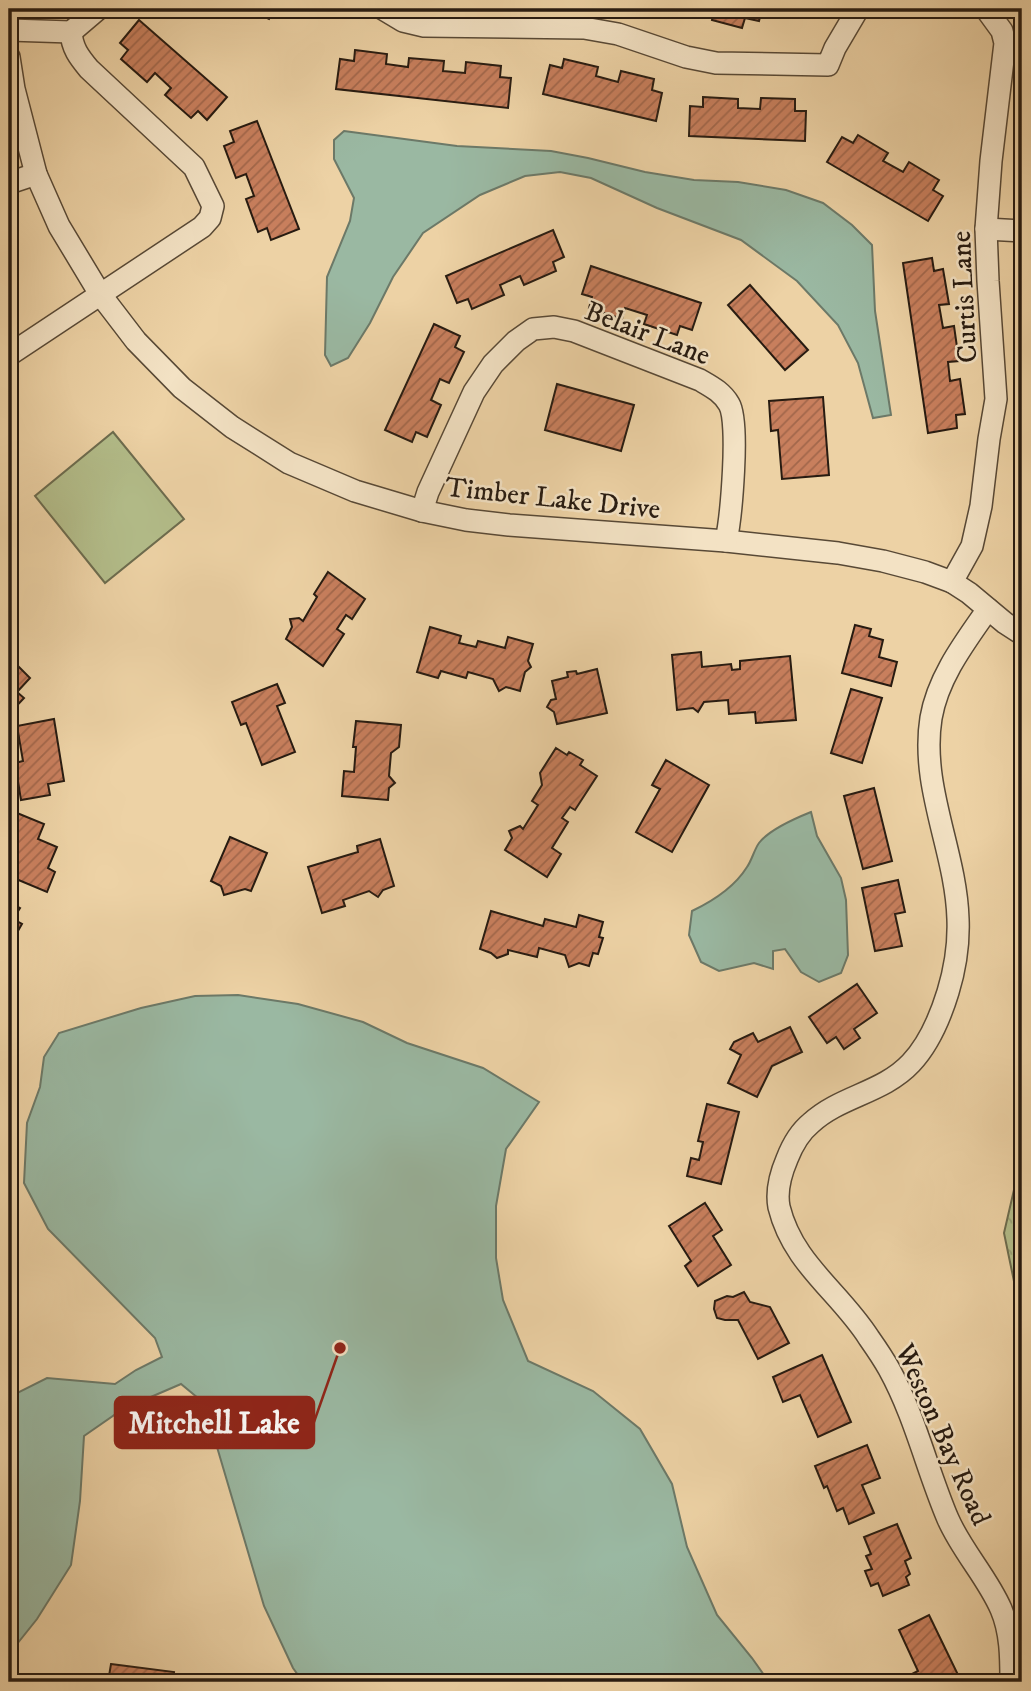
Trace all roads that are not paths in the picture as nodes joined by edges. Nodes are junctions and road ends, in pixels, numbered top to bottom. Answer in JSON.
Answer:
{"nodes":[{"id":1,"x":98,"y":9,"type":"edge"},
{"id":2,"x":383,"y":9,"type":"edge"},
{"id":3,"x":858,"y":9,"type":"edge"},
{"id":4,"x":986,"y":9,"type":"edge"},
{"id":5,"x":9,"y":30,"type":"edge"},
{"id":6,"x":71,"y":32,"type":"junction"},
{"id":7,"x":9,"y":57,"type":"edge"},
{"id":8,"x":36,"y":174,"type":"junction"},
{"id":9,"x":9,"y":183,"type":"edge"},
{"id":10,"x":986,"y":229,"type":"junction"},
{"id":11,"x":1022,"y":231,"type":"edge"},
{"id":12,"x":100,"y":294,"type":"junction"},
{"id":13,"x":9,"y":355,"type":"edge"},
{"id":14,"x":422,"y":511,"type":"junction"},
{"id":15,"x":726,"y":541,"type":"junction"},
{"id":16,"x":952,"y":582,"type":"junction"},
{"id":17,"x":988,"y":609,"type":"junction"},
{"id":18,"x":1022,"y":634,"type":"edge"},
{"id":19,"x":1011,"y":1682,"type":"edge"}],
"edges":[{"from":1,"to":6,"type":"street"},
{"from":2,"to":3,"type":"street"},
{"from":4,"to":10,"type":"street","name":"Curtis Lane"},
{"from":5,"to":6,"type":"street"},
{"from":6,"to":12,"type":"street"},
{"from":7,"to":8,"type":"street","name":"Timber Lake Drive"},
{"from":8,"to":9,"type":"street"},
{"from":8,"to":12,"type":"street","name":"Timber Lake Drive"},
{"from":10,"to":11,"type":"street"},
{"from":10,"to":16,"type":"street","name":"Curtis Lane"},
{"from":12,"to":13,"type":"street"},
{"from":12,"to":14,"type":"street","name":"Timber Lake Drive"},
{"from":14,"to":15,"type":"street","name":"Timber Lake Drive"},
{"from":14,"to":15,"type":"street","name":"Belair Lane"},
{"from":15,"to":16,"type":"street","name":"Timber Lake Drive"},
{"from":16,"to":17,"type":"street","name":"Timber Lake Drive"},
{"from":17,"to":18,"type":"street","name":"Timber Lake Drive"},
{"from":17,"to":19,"type":"street","name":"Weston Bay Road"}]}
